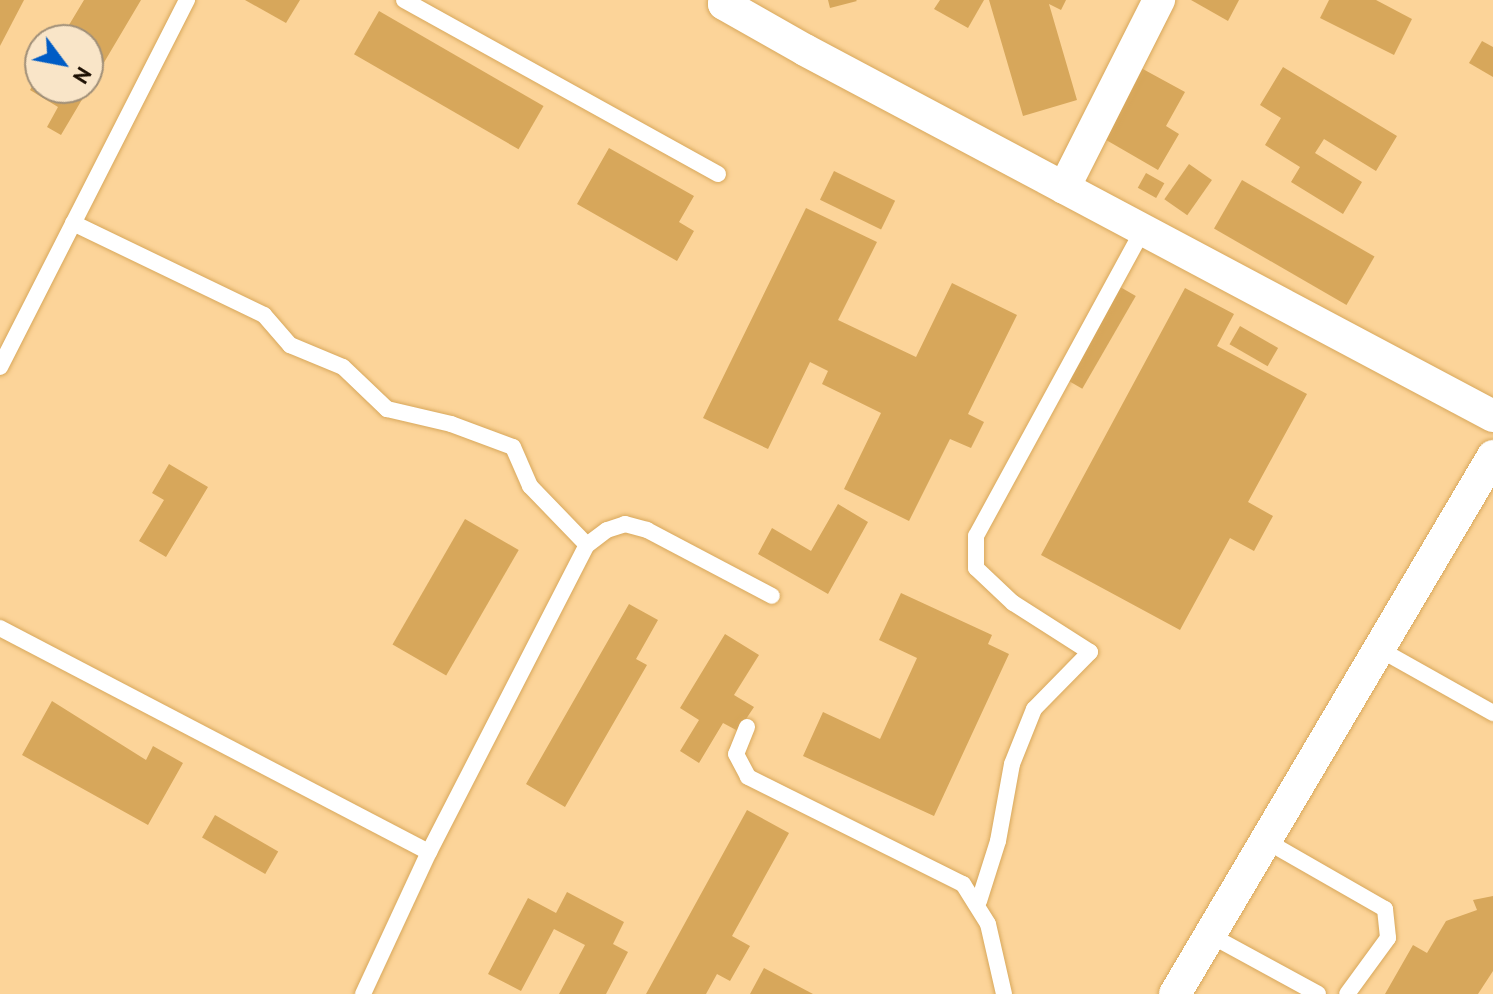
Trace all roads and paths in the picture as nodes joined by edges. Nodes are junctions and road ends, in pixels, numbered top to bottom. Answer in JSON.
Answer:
{"nodes":[{"id":1,"x":187,"y":0,"type":"edge"},
{"id":2,"x":404,"y":0,"type":"edge"},
{"id":3,"x":1159,"y":0,"type":"edge"},
{"id":4,"x":723,"y":1,"type":"edge"},
{"id":5,"x":718,"y":174,"type":"dead end"},
{"id":6,"x":1064,"y":188,"type":"junction"},
{"id":7,"x":73,"y":223,"type":"junction"},
{"id":8,"x":1143,"y":230,"type":"junction"},
{"id":9,"x":0,"y":367,"type":"edge"},
{"id":10,"x":1493,"y":416,"type":"edge"},
{"id":11,"x":1493,"y":456,"type":"edge"},
{"id":12,"x":587,"y":545,"type":"junction"},
{"id":13,"x":772,"y":596,"type":"dead end"},
{"id":14,"x":0,"y":628,"type":"edge"},
{"id":15,"x":1379,"y":649,"type":"junction"},
{"id":16,"x":1493,"y":713,"type":"edge"},
{"id":17,"x":747,"y":727,"type":"dead end"},
{"id":18,"x":1268,"y":842,"type":"junction"},
{"id":19,"x":429,"y":852,"type":"junction"},
{"id":20,"x":979,"y":901,"type":"junction"},
{"id":21,"x":1210,"y":935,"type":"junction"},
{"id":22,"x":363,"y":994,"type":"edge"},
{"id":23,"x":1004,"y":994,"type":"edge"},
{"id":24,"x":1175,"y":994,"type":"edge"},
{"id":25,"x":1318,"y":994,"type":"edge"},
{"id":26,"x":1347,"y":994,"type":"edge"}],
"edges":[{"from":1,"to":7,"type":"lane"},
{"from":2,"to":5,"type":"lane"},
{"from":3,"to":6,"type":"street"},
{"from":4,"to":6,"type":"street"},
{"from":6,"to":8,"type":"street"},
{"from":7,"to":9,"type":"lane"},
{"from":7,"to":12,"type":"lane"},
{"from":8,"to":10,"type":"street"},
{"from":8,"to":20,"type":"lane"},
{"from":11,"to":15,"type":"street"},
{"from":12,"to":13,"type":"lane"},
{"from":12,"to":19,"type":"lane"},
{"from":14,"to":19,"type":"lane"},
{"from":15,"to":16,"type":"lane"},
{"from":15,"to":18,"type":"street"},
{"from":17,"to":20,"type":"lane"},
{"from":18,"to":21,"type":"street"},
{"from":18,"to":26,"type":"lane"},
{"from":19,"to":22,"type":"lane"},
{"from":20,"to":23,"type":"lane"},
{"from":21,"to":24,"type":"street"},
{"from":21,"to":25,"type":"lane"}]}
